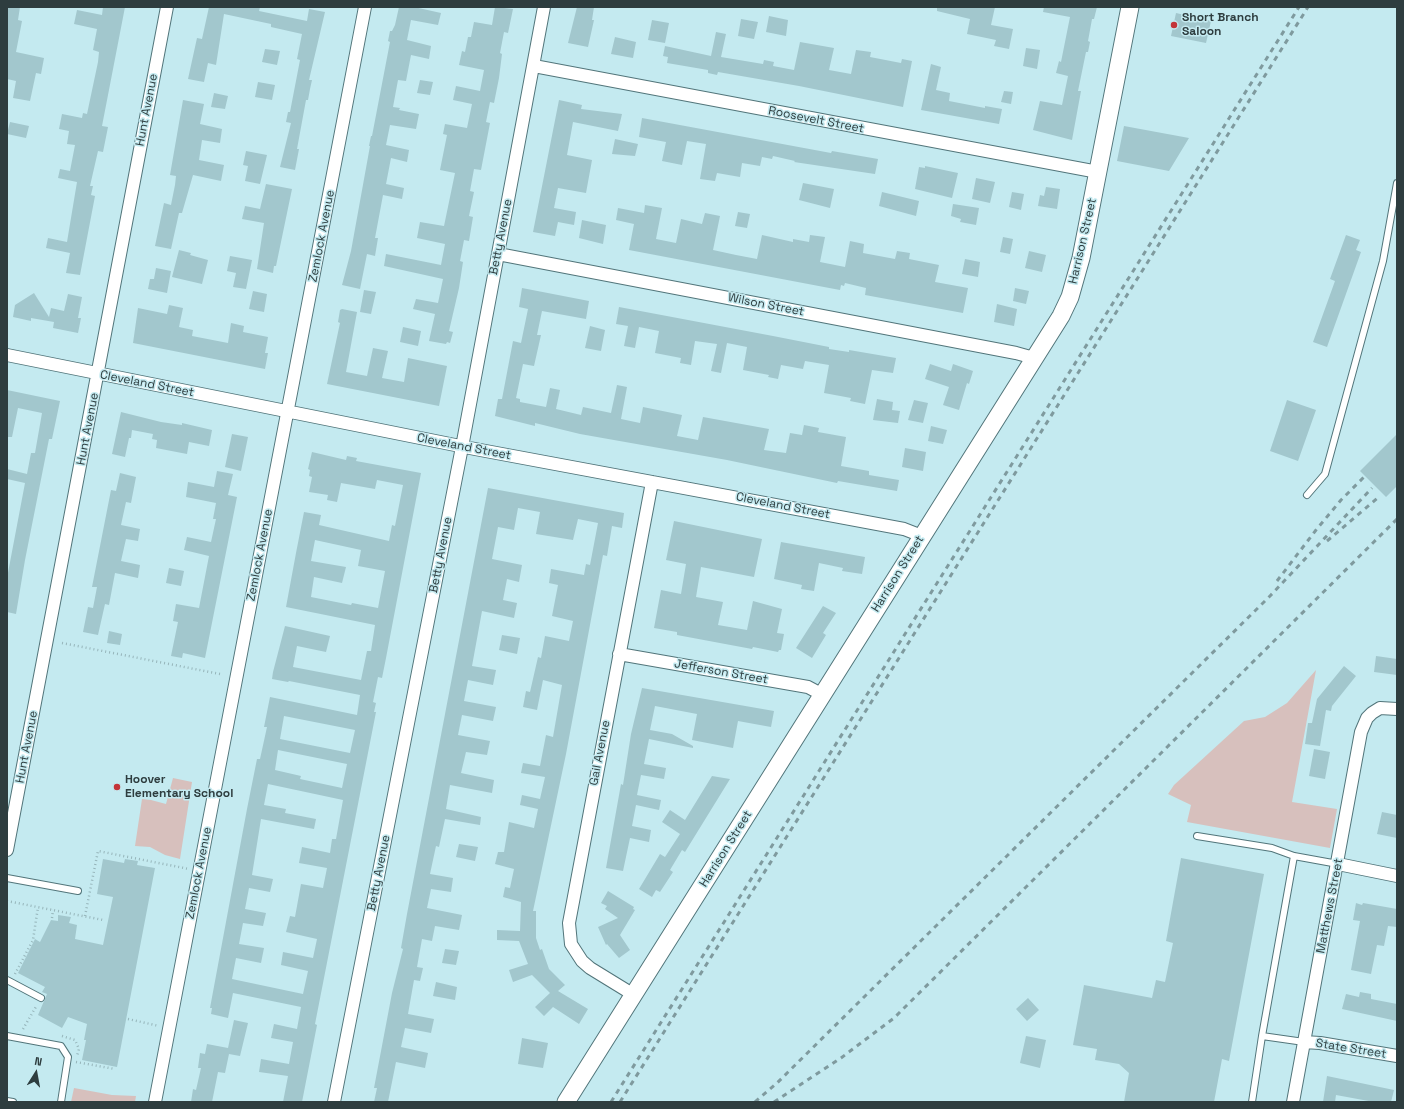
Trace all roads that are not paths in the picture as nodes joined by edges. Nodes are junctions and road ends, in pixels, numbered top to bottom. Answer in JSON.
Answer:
{"nodes":[{"id":1,"x":167,"y":7,"type":"edge"},
{"id":2,"x":365,"y":7,"type":"edge"},
{"id":3,"x":544,"y":7,"type":"edge"},
{"id":4,"x":1130,"y":7,"type":"edge"},
{"id":5,"x":534,"y":66,"type":"junction"},
{"id":6,"x":1098,"y":172,"type":"junction"},
{"id":7,"x":1397,"y":183,"type":"edge"},
{"id":8,"x":1396,"y":199,"type":"edge"},
{"id":9,"x":498,"y":254,"type":"junction"},
{"id":10,"x":7,"y":355,"type":"edge"},
{"id":11,"x":1034,"y":358,"type":"junction"},
{"id":12,"x":98,"y":374,"type":"junction"},
{"id":13,"x":288,"y":411,"type":"junction"},
{"id":14,"x":462,"y":446,"type":"junction"},
{"id":15,"x":652,"y":482,"type":"junction"},
{"id":16,"x":1307,"y":495,"type":"dead end"},
{"id":17,"x":922,"y":536,"type":"junction"},
{"id":18,"x":619,"y":654,"type":"junction"},
{"id":19,"x":823,"y":695,"type":"junction"},
{"id":20,"x":1397,"y":709,"type":"edge"},
{"id":21,"x":1197,"y":836,"type":"dead end"},
{"id":22,"x":7,"y":850,"type":"edge"},
{"id":23,"x":1294,"y":856,"type":"junction"},
{"id":24,"x":1338,"y":864,"type":"junction"},
{"id":25,"x":1397,"y":876,"type":"edge"},
{"id":26,"x":7,"y":878,"type":"edge"},
{"id":27,"x":78,"y":891,"type":"dead end"},
{"id":28,"x":7,"y":980,"type":"edge"},
{"id":29,"x":634,"y":995,"type":"junction"},
{"id":30,"x":41,"y":998,"type":"road end"},
{"id":31,"x":7,"y":1036,"type":"edge"},
{"id":32,"x":1262,"y":1036,"type":"junction"},
{"id":33,"x":1304,"y":1042,"type":"junction"},
{"id":34,"x":1397,"y":1056,"type":"edge"},
{"id":35,"x":7,"y":1101,"type":"edge"},
{"id":36,"x":12,"y":1102,"type":"edge"},
{"id":37,"x":61,"y":1102,"type":"edge"},
{"id":38,"x":154,"y":1102,"type":"edge"},
{"id":39,"x":334,"y":1102,"type":"edge"},
{"id":40,"x":566,"y":1102,"type":"edge"},
{"id":41,"x":1252,"y":1102,"type":"edge"},
{"id":42,"x":1293,"y":1102,"type":"edge"}],
"edges":[{"from":1,"to":12,"type":"street","name":"Hunt Avenue"},
{"from":2,"to":13,"type":"street","name":"Zemlock Avenue"},
{"from":3,"to":5,"type":"street","name":"Betty Avenue"},
{"from":4,"to":6,"type":"main road","name":"Harrison Street"},
{"from":5,"to":6,"type":"street","name":"Roosevelt Street"},
{"from":5,"to":9,"type":"street","name":"Betty Avenue"},
{"from":6,"to":11,"type":"main road","name":"Harrison Street"},
{"from":7,"to":8,"type":"lane"},
{"from":8,"to":16,"type":"lane"},
{"from":9,"to":11,"type":"street","name":"Wilson Street"},
{"from":9,"to":14,"type":"street","name":"Betty Avenue"},
{"from":10,"to":12,"type":"street","name":"Cleveland Street"},
{"from":11,"to":17,"type":"main road","name":"Harrison Street"},
{"from":12,"to":13,"type":"street","name":"Cleveland Street"},
{"from":12,"to":22,"type":"street","name":"Hunt Avenue"},
{"from":13,"to":14,"type":"street","name":"Cleveland Street"},
{"from":13,"to":38,"type":"street","name":"Zemlock Avenue"},
{"from":14,"to":15,"type":"street","name":"Cleveland Street"},
{"from":14,"to":39,"type":"street","name":"Betty Avenue"},
{"from":15,"to":17,"type":"street","name":"Cleveland Street"},
{"from":15,"to":18,"type":"street","name":"Gail Avenue"},
{"from":17,"to":19,"type":"main road","name":"Harrison Street"},
{"from":18,"to":19,"type":"street","name":"Jefferson Street"},
{"from":18,"to":29,"type":"street","name":"Gail Avenue"},
{"from":19,"to":29,"type":"main road","name":"Harrison Street"},
{"from":20,"to":24,"type":"street","name":"Matthews Street"},
{"from":21,"to":23,"type":"lane"},
{"from":23,"to":24,"type":"lane"},
{"from":23,"to":32,"type":"lane"},
{"from":24,"to":25,"type":"street"},
{"from":24,"to":33,"type":"street","name":"Matthews Street"},
{"from":26,"to":27,"type":"lane"},
{"from":28,"to":30,"type":"lane"},
{"from":29,"to":40,"type":"main road","name":"Harrison Street"},
{"from":31,"to":37,"type":"lane"},
{"from":32,"to":33,"type":"lane"},
{"from":32,"to":41,"type":"lane"},
{"from":33,"to":34,"type":"street","name":"State Street"},
{"from":33,"to":42,"type":"street","name":"Matthews Street"},
{"from":35,"to":36,"type":"lane"}]}
